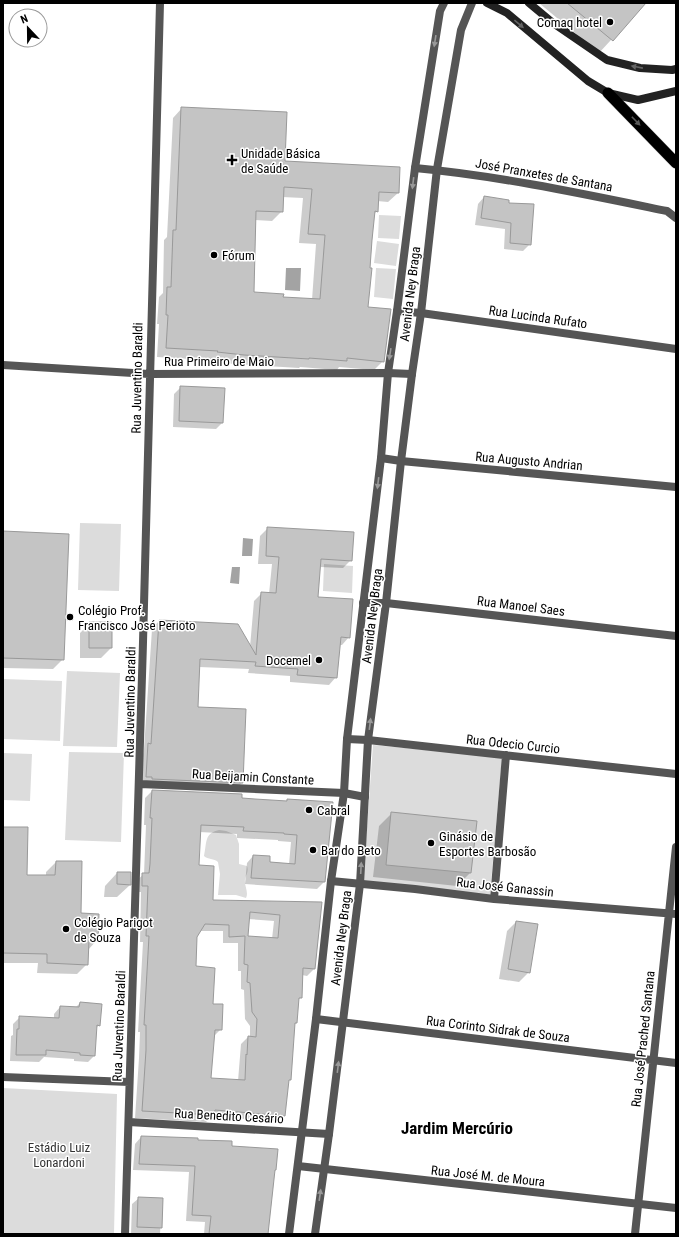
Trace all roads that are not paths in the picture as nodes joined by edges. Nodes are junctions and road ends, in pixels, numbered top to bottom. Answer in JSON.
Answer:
{"nodes":[{"id":1,"x":160,"y":3,"type":"edge"},
{"id":2,"x":444,"y":3,"type":"edge"},
{"id":3,"x":472,"y":3,"type":"edge"},
{"id":4,"x":487,"y":3,"type":"edge"},
{"id":5,"x":529,"y":3,"type":"edge"},
{"id":6,"x":676,"y":69,"type":"edge"},
{"id":7,"x":676,"y":91,"type":"edge"},
{"id":8,"x":608,"y":93,"type":"junction"},
{"id":9,"x":676,"y":163,"type":"edge"},
{"id":10,"x":415,"y":168,"type":"junction"},
{"id":11,"x":437,"y":169,"type":"junction"},
{"id":12,"x":676,"y":218,"type":"edge"},
{"id":13,"x":397,"y":311,"type":"junction"},
{"id":14,"x":421,"y":313,"type":"junction"},
{"id":15,"x":676,"y":349,"type":"edge"},
{"id":16,"x":3,"y":365,"type":"edge"},
{"id":17,"x":388,"y":373,"type":"junction"},
{"id":18,"x":149,"y":374,"type":"junction"},
{"id":19,"x":412,"y":374,"type":"junction"},
{"id":20,"x":381,"y":458,"type":"junction"},
{"id":21,"x":402,"y":461,"type":"junction"},
{"id":22,"x":676,"y":487,"type":"edge"},
{"id":23,"x":363,"y":603,"type":"junction"},
{"id":24,"x":386,"y":603,"type":"junction"},
{"id":25,"x":676,"y":636,"type":"edge"},
{"id":26,"x":347,"y":739,"type":"junction"},
{"id":27,"x":368,"y":740,"type":"junction"},
{"id":28,"x":506,"y":755,"type":"junction"},
{"id":29,"x":676,"y":774,"type":"edge"},
{"id":30,"x":140,"y":784,"type":"junction"},
{"id":31,"x":344,"y":793,"type":"junction"},
{"id":32,"x":365,"y":797,"type":"junction"},
{"id":33,"x":676,"y":847,"type":"edge"},
{"id":34,"x":331,"y":880,"type":"junction"},
{"id":35,"x":360,"y":884,"type":"junction"},
{"id":36,"x":494,"y":899,"type":"junction"},
{"id":37,"x":672,"y":914,"type":"edge"},
{"id":38,"x":316,"y":1019,"type":"junction"},
{"id":39,"x":343,"y":1022,"type":"junction"},
{"id":40,"x":653,"y":1060,"type":"junction"},
{"id":41,"x":676,"y":1062,"type":"edge"},
{"id":42,"x":3,"y":1077,"type":"edge"},
{"id":43,"x":129,"y":1082,"type":"junction"},
{"id":44,"x":129,"y":1122,"type":"junction"},
{"id":45,"x":302,"y":1132,"type":"junction"},
{"id":46,"x":329,"y":1134,"type":"junction"},
{"id":47,"x":298,"y":1166,"type":"junction"},
{"id":48,"x":324,"y":1169,"type":"junction"},
{"id":49,"x":638,"y":1204,"type":"junction"},
{"id":50,"x":676,"y":1208,"type":"edge"},
{"id":51,"x":124,"y":1234,"type":"edge"},
{"id":52,"x":289,"y":1234,"type":"edge"},
{"id":53,"x":315,"y":1234,"type":"edge"},
{"id":54,"x":635,"y":1234,"type":"edge"}],
"edges":[{"from":1,"to":18,"type":"street","name":"Rua Juventino Baraldi"},
{"from":2,"to":10,"type":"street","name":"Avenida Ney Braga","one_way":true},
{"from":3,"to":11,"type":"street","name":"Avenida Ney Braga"},
{"from":4,"to":8,"type":"main road","one_way":true},
{"from":6,"to":5,"type":"main road","one_way":true},
{"from":7,"to":8,"type":"main road"},
{"from":8,"to":9,"type":"highway","one_way":true},
{"from":10,"to":11,"type":"street","name":"José Pranxetes de Santana"},
{"from":10,"to":13,"type":"street","name":"Avenida Ney Braga","one_way":true},
{"from":11,"to":12,"type":"street","name":"José Pranxetes de Santana"},
{"from":11,"to":14,"type":"street","name":"Avenida Ney Braga"},
{"from":13,"to":14,"type":"street","name":"Rua Lucinda Rufato"},
{"from":13,"to":17,"type":"street","name":"Avenida Ney Braga","one_way":true},
{"from":14,"to":15,"type":"street","name":"Rua Lucinda Rufato"},
{"from":14,"to":19,"type":"street","name":"Avenida Ney Braga"},
{"from":16,"to":18,"type":"street","name":"Rua Primeiro de Maio"},
{"from":17,"to":18,"type":"street","name":"Rua Primeiro de Maio"},
{"from":17,"to":19,"type":"street","name":"Rua Primeiro de Maio"},
{"from":17,"to":20,"type":"street","name":"Avenida Ney Braga"},
{"from":18,"to":30,"type":"street","name":"Rua Juventino Baraldi"},
{"from":19,"to":21,"type":"street","name":"Avenida Ney Braga"},
{"from":20,"to":21,"type":"street","name":"Rua Augusto Andrian"},
{"from":20,"to":23,"type":"street","name":"Avenida Ney Braga","one_way":true},
{"from":21,"to":22,"type":"street","name":"Rua Augusto Andrian"},
{"from":21,"to":24,"type":"street","name":"Avenida Ney Braga"},
{"from":23,"to":24,"type":"street","name":"Rua Manoel Saes"},
{"from":23,"to":26,"type":"street","name":"Avenida Ney Braga"},
{"from":24,"to":25,"type":"street","name":"Rua Manoel Saes"},
{"from":27,"to":24,"type":"street","name":"Avenida Ney Braga","one_way":true},
{"from":26,"to":27,"type":"street","name":"Rua Odecio Curcio"},
{"from":26,"to":31,"type":"street","name":"Avenida Ney Braga"},
{"from":27,"to":28,"type":"street","name":"Rua Odecio Curcio"},
{"from":27,"to":32,"type":"street","name":"Avenida Ney Braga"},
{"from":28,"to":29,"type":"street","name":"Rua Odecio Curcio"},
{"from":28,"to":36,"type":"street"},
{"from":30,"to":31,"type":"street","name":"Rua Beijamin Constante"},
{"from":30,"to":43,"type":"street","name":"Rua Juventino Baraldi"},
{"from":31,"to":32,"type":"street","name":"Rua Beijamin Constante"},
{"from":31,"to":34,"type":"street","name":"Avenida Ney Braga"},
{"from":35,"to":32,"type":"street","name":"Avenida Ney Braga","one_way":true},
{"from":33,"to":37,"type":"street","name":"Rua José Prached Santana"},
{"from":34,"to":35,"type":"street","name":"Rua José Ganassin"},
{"from":34,"to":38,"type":"street","name":"Avenida Ney Braga"},
{"from":35,"to":36,"type":"street","name":"Rua José Ganassin"},
{"from":35,"to":39,"type":"street","name":"Avenida Ney Braga"},
{"from":36,"to":37,"type":"street","name":"Rua José Ganassin"},
{"from":37,"to":40,"type":"street","name":"Rua José Prached Santana"},
{"from":38,"to":39,"type":"street","name":"Rua Corinto Sidrak de Souza"},
{"from":38,"to":45,"type":"street","name":"Avenida Ney Braga"},
{"from":39,"to":40,"type":"street","name":"Rua Corinto Sidrak de Souza"},
{"from":46,"to":39,"type":"street","name":"Avenida Ney Braga","one_way":true},
{"from":40,"to":41,"type":"street","name":"Rua Corinto Sidrak de Souza"},
{"from":40,"to":49,"type":"street","name":"Rua José Prached Santana"},
{"from":42,"to":43,"type":"street"},
{"from":43,"to":44,"type":"street","name":"Rua Juventino Baraldi"},
{"from":44,"to":45,"type":"street","name":"Rua Benedito Cesário"},
{"from":44,"to":51,"type":"street","name":"Rua Juventino Baraldi"},
{"from":45,"to":46,"type":"street","name":"Rua Benedito Cesário"},
{"from":45,"to":47,"type":"street","name":"Avenida Ney Braga"},
{"from":46,"to":48,"type":"street","name":"Avenida Ney Braga"},
{"from":47,"to":48,"type":"street","name":"Rua José M. de Moura"},
{"from":47,"to":52,"type":"street","name":"Avenida Ney Braga"},
{"from":48,"to":49,"type":"street","name":"Rua José M. de Moura"},
{"from":53,"to":48,"type":"street","name":"Avenida Ney Braga","one_way":true},
{"from":49,"to":50,"type":"street","name":"Rua José M. de Moura"},
{"from":49,"to":54,"type":"street","name":"Rua José Prached Santana"}]}
